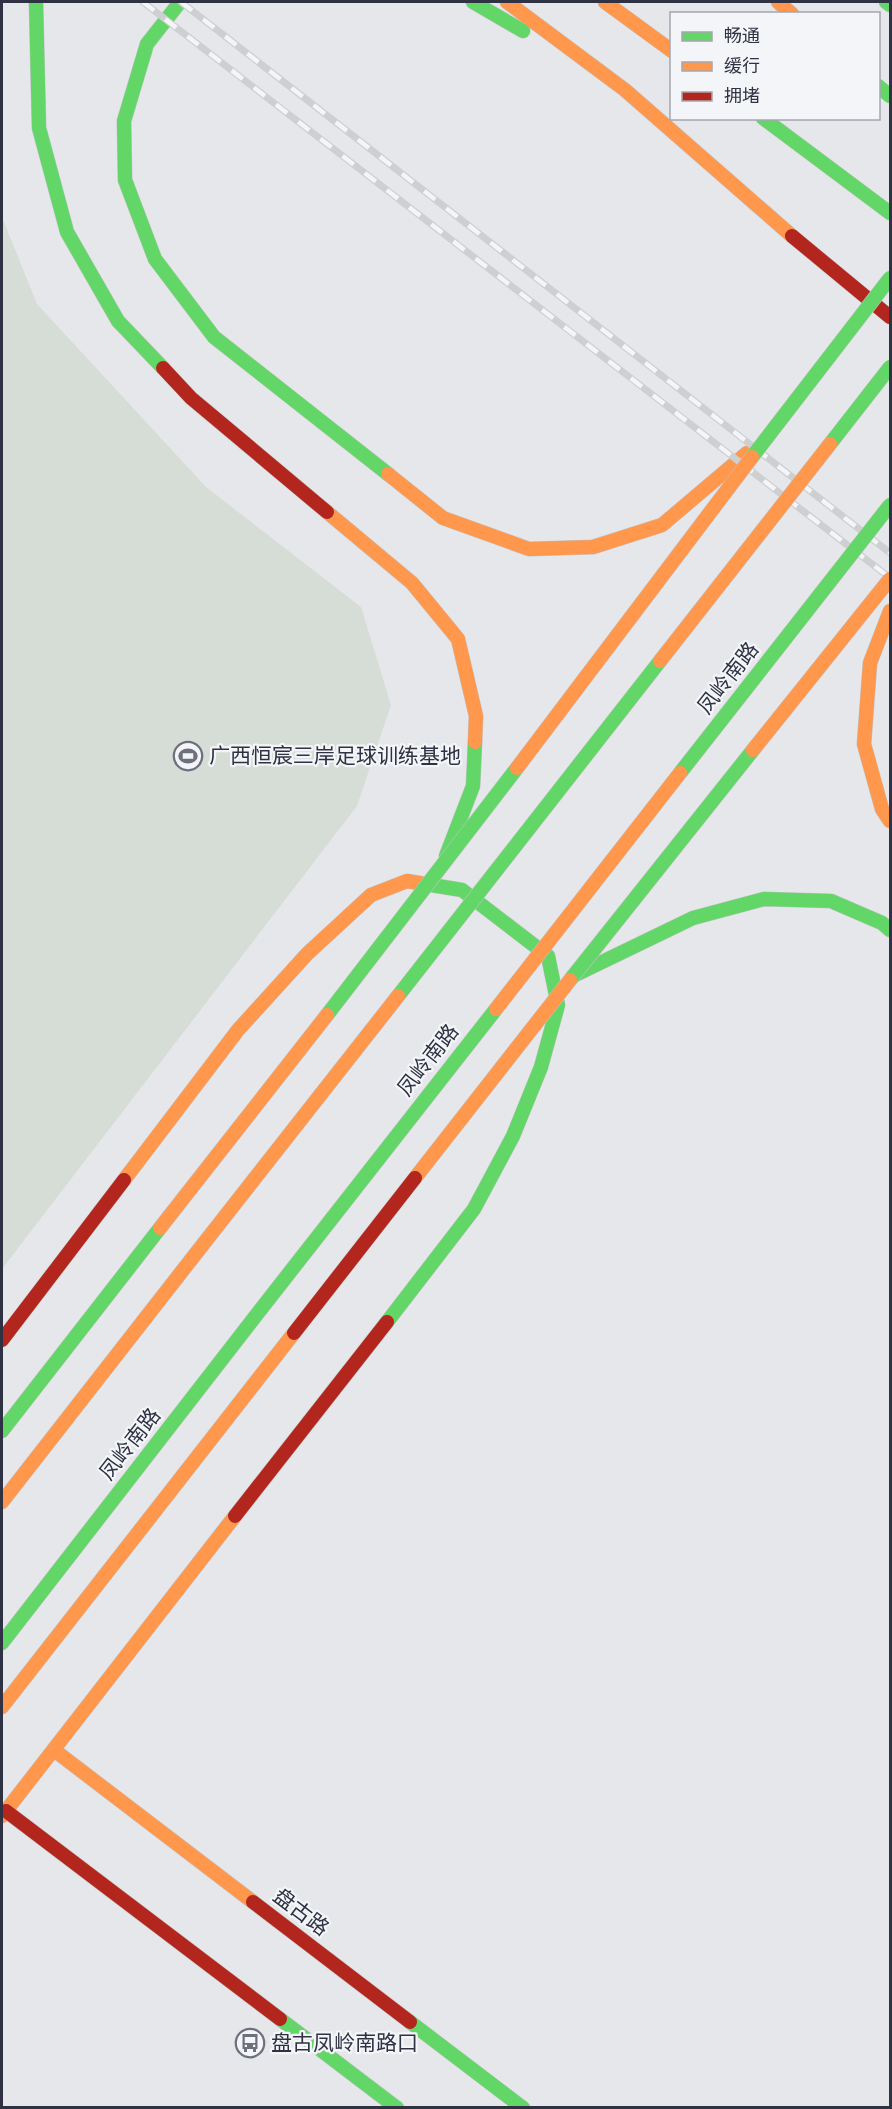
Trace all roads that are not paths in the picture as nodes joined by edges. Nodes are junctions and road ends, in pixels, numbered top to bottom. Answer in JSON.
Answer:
{"nodes":[{"id":1,"x":36,"y":2,"type":"edge"},
{"id":2,"x":180,"y":2,"type":"edge"},
{"id":3,"x":473,"y":2,"type":"edge"},
{"id":4,"x":507,"y":2,"type":"edge"},
{"id":5,"x":605,"y":2,"type":"edge"},
{"id":6,"x":778,"y":2,"type":"edge"},
{"id":7,"x":886,"y":2,"type":"edge"},
{"id":8,"x":891,"y":5,"type":"edge"},
{"id":9,"x":790,"y":12,"type":"edge"},
{"id":10,"x":670,"y":50,"type":"edge"},
{"id":11,"x":625,"y":90,"type":"junction"},
{"id":12,"x":766,"y":120,"type":"edge"},
{"id":13,"x":885,"y":209,"type":"edge"},
{"id":14,"x":891,"y":278,"type":"edge"},
{"id":15,"x":891,"y":317,"type":"edge"},
{"id":16,"x":891,"y":367,"type":"edge"},
{"id":17,"x":772,"y":431,"type":"junction"},
{"id":18,"x":891,"y":506,"type":"edge"},
{"id":19,"x":891,"y":579,"type":"edge"},
{"id":20,"x":891,"y":611,"type":"edge"},
{"id":21,"x":891,"y":821,"type":"edge"},
{"id":22,"x":441,"y":869,"type":"junction"},
{"id":23,"x":886,"y":926,"type":"edge"},
{"id":24,"x":573,"y":976,"type":"junction"},
{"id":25,"x":2,"y":1340,"type":"edge"},
{"id":26,"x":2,"y":1431,"type":"edge"},
{"id":27,"x":2,"y":1502,"type":"edge"},
{"id":28,"x":2,"y":1643,"type":"edge"},
{"id":29,"x":2,"y":1707,"type":"edge"},
{"id":30,"x":54,"y":1750,"type":"junction"},
{"id":31,"x":4,"y":1813,"type":"edge"},
{"id":32,"x":397,"y":2108,"type":"edge"},
{"id":33,"x":524,"y":2108,"type":"edge"}],
"edges":[{"from":1,"to":22,"type":"main road","bridge":true},
{"from":2,"to":17,"type":"main road","bridge":true},
{"from":3,"to":11,"type":"main road"},
{"from":4,"to":11,"type":"main road"},
{"from":5,"to":10,"type":"main road"},
{"from":6,"to":9,"type":"main road"},
{"from":7,"to":8,"type":"main road"},
{"from":11,"to":15,"type":"main road"},
{"from":12,"to":13,"type":"main road"},
{"from":14,"to":17,"type":"main road","bridge":true},
{"from":16,"to":27,"type":"main road","bridge":true},
{"from":17,"to":22,"type":"main road","bridge":true},
{"from":18,"to":28,"type":"main road","name":"凤岭南路","bridge":true},
{"from":19,"to":24,"type":"main road","bridge":true},
{"from":20,"to":21,"type":"main road"},
{"from":22,"to":26,"type":"main road","bridge":true},
{"from":23,"to":24,"type":"main road"},
{"from":24,"to":29,"type":"main road","bridge":true},
{"from":25,"to":30,"type":"main road"},
{"from":30,"to":31,"type":"main road"},
{"from":30,"to":33,"type":"main road","name":"盘古路"},
{"from":31,"to":32,"type":"main road"}]}
